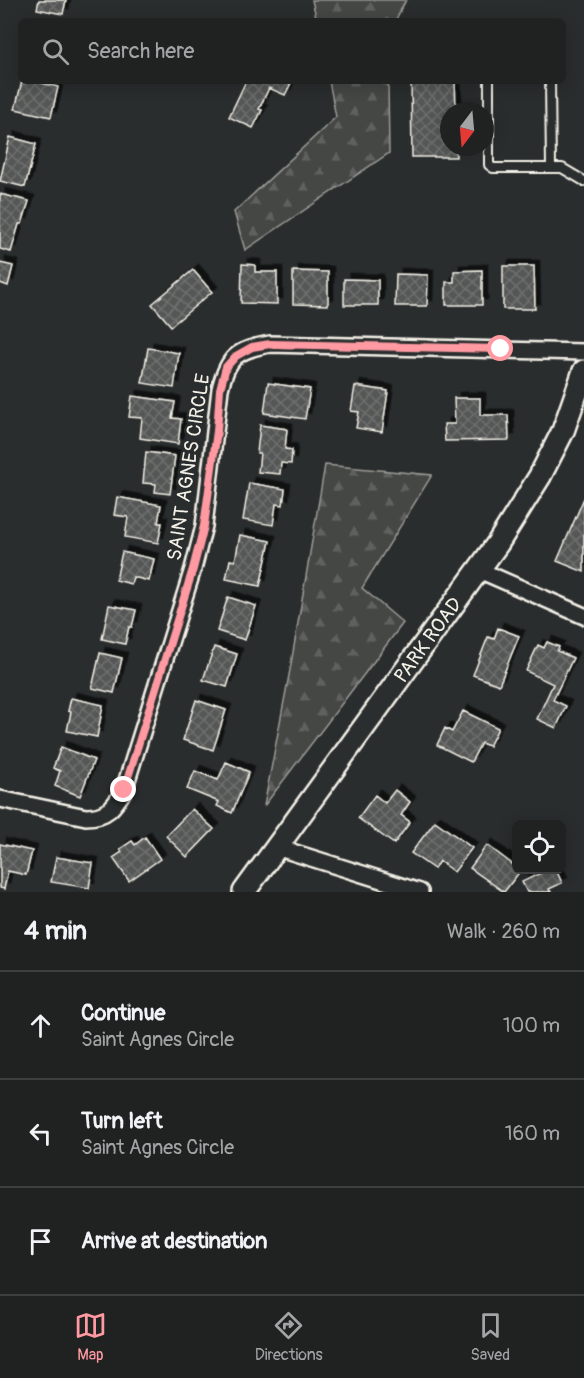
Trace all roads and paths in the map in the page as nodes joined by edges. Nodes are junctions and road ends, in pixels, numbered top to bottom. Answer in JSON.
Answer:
{"nodes":[{"id":1,"x":489,"y":84,"type":"edge"},
{"id":2,"x":550,"y":84,"type":"edge"},
{"id":3,"x":551,"y":168,"type":"junction"},
{"id":4,"x":584,"y":181,"type":"edge"},
{"id":5,"x":584,"y":352,"type":"edge"},
{"id":6,"x":584,"y":371,"type":"edge"},
{"id":7,"x":479,"y":570,"type":"junction"},
{"id":8,"x":584,"y":616,"type":"edge"},
{"id":9,"x":0,"y":799,"type":"edge"},
{"id":10,"x":276,"y":847,"type":"junction"},
{"id":11,"x":244,"y":892,"type":"edge"},
{"id":12,"x":420,"y":892,"type":"edge"}],
"edges":[{"from":1,"to":3,"type":"lane"},
{"from":2,"to":3,"type":"lane"},
{"from":3,"to":4,"type":"lane"},
{"from":5,"to":9,"type":"street","name":"SAINT AGNES CIRCLE"},
{"from":6,"to":7,"type":"street","name":"PARK ROAD"},
{"from":7,"to":8,"type":"street"},
{"from":7,"to":10,"type":"street","name":"PARK ROAD"},
{"from":10,"to":11,"type":"street","name":"PARK ROAD"},
{"from":10,"to":12,"type":"street"}]}
